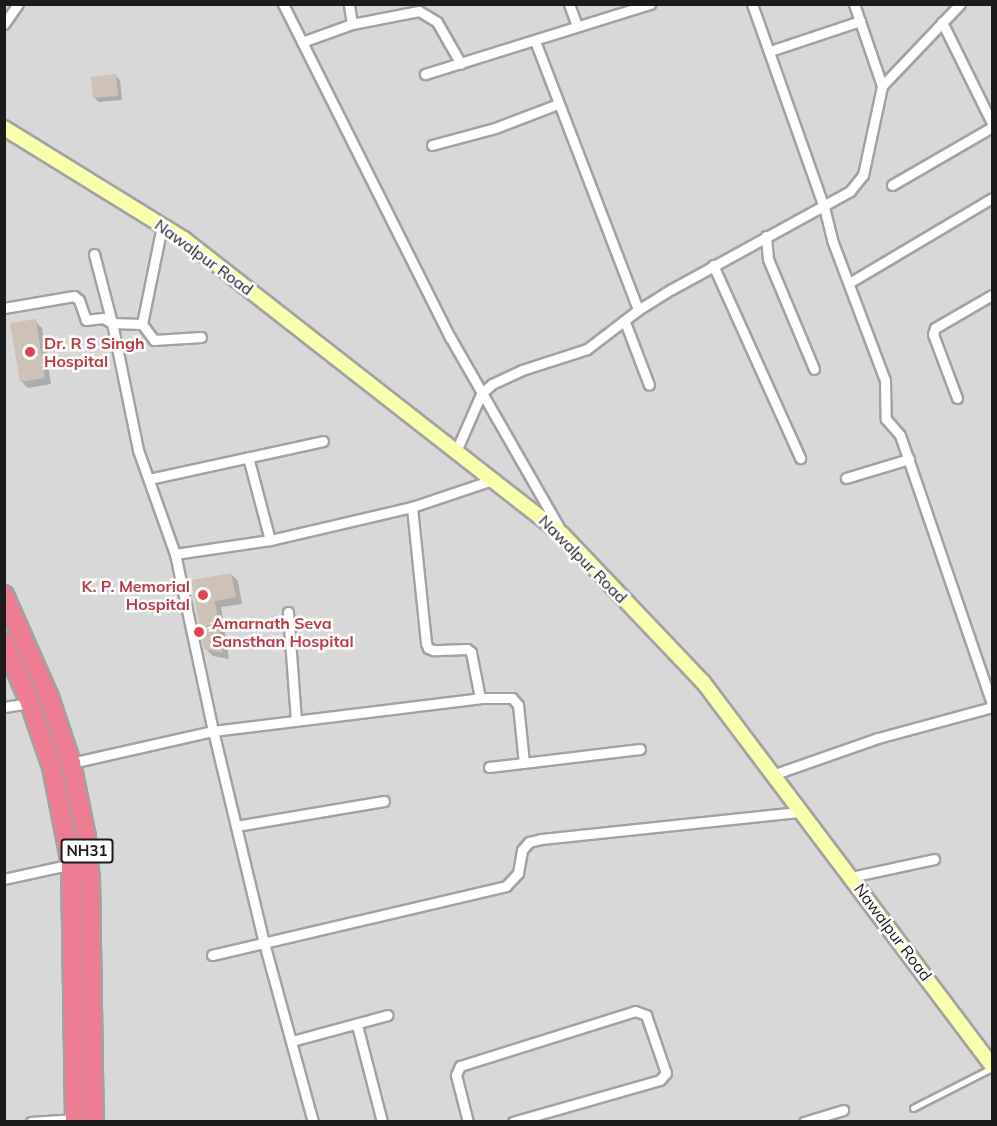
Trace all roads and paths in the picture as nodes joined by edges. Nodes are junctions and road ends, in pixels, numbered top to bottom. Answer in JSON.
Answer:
{"nodes":[{"id":1,"x":18,"y":4,"type":"edge"},
{"id":2,"x":283,"y":4,"type":"edge"},
{"id":3,"x":349,"y":4,"type":"edge"},
{"id":4,"x":569,"y":4,"type":"edge"},
{"id":5,"x":650,"y":4,"type":"edge"},
{"id":6,"x":752,"y":4,"type":"edge"},
{"id":7,"x":855,"y":4,"type":"edge"},
{"id":8,"x":960,"y":4,"type":"edge"},
{"id":9,"x":860,"y":21,"type":"junction"},
{"id":10,"x":942,"y":22,"type":"junction"},
{"id":11,"x":4,"y":24,"type":"edge"},
{"id":12,"x":352,"y":24,"type":"junction"},
{"id":13,"x":577,"y":26,"type":"junction"},
{"id":14,"x":535,"y":41,"type":"junction"},
{"id":15,"x":302,"y":42,"type":"junction"},
{"id":16,"x":770,"y":51,"type":"junction"},
{"id":17,"x":461,"y":64,"type":"junction"},
{"id":18,"x":425,"y":74,"type":"dead end"},
{"id":19,"x":882,"y":86,"type":"junction"},
{"id":20,"x":558,"y":104,"type":"junction"},
{"id":21,"x":992,"y":121,"type":"edge"},
{"id":22,"x":4,"y":128,"type":"edge"},
{"id":23,"x":432,"y":146,"type":"dead end"},
{"id":24,"x":892,"y":185,"type":"dead end"},
{"id":25,"x":993,"y":198,"type":"edge"},
{"id":26,"x":824,"y":207,"type":"junction"},
{"id":27,"x":162,"y":226,"type":"junction"},
{"id":28,"x":766,"y":236,"type":"junction"},
{"id":29,"x":94,"y":254,"type":"dead end"},
{"id":30,"x":713,"y":266,"type":"junction"},
{"id":31,"x":849,"y":283,"type":"junction"},
{"id":32,"x":993,"y":295,"type":"edge"},
{"id":33,"x":4,"y":308,"type":"edge"},
{"id":34,"x":638,"y":310,"type":"junction"},
{"id":35,"x":112,"y":322,"type":"junction"},
{"id":36,"x":625,"y":322,"type":"junction"},
{"id":37,"x":142,"y":324,"type":"junction"},
{"id":38,"x":201,"y":337,"type":"dead end"},
{"id":39,"x":814,"y":369,"type":"dead end"},
{"id":40,"x":649,"y":385,"type":"dead end"},
{"id":41,"x":481,"y":394,"type":"junction"},
{"id":42,"x":957,"y":398,"type":"dead end"},
{"id":43,"x":323,"y":441,"type":"dead end"},
{"id":44,"x":457,"y":449,"type":"junction"},
{"id":45,"x":248,"y":458,"type":"junction"},
{"id":46,"x":800,"y":458,"type":"dead end"},
{"id":47,"x":909,"y":459,"type":"junction"},
{"id":48,"x":846,"y":478,"type":"dead end"},
{"id":49,"x":149,"y":479,"type":"junction"},
{"id":50,"x":495,"y":479,"type":"junction"},
{"id":51,"x":412,"y":507,"type":"junction"},
{"id":52,"x":562,"y":534,"type":"junction"},
{"id":53,"x":270,"y":540,"type":"junction"},
{"id":54,"x":175,"y":554,"type":"junction"},
{"id":55,"x":4,"y":595,"type":"edge"},
{"id":56,"x":288,"y":612,"type":"dead end"},
{"id":57,"x":4,"y":642,"type":"edge"},
{"id":58,"x":480,"y":698,"type":"junction"},
{"id":59,"x":30,"y":703,"type":"junction"},
{"id":60,"x":993,"y":705,"type":"edge"},
{"id":61,"x":4,"y":707,"type":"edge"},
{"id":62,"x":296,"y":721,"type":"junction"},
{"id":63,"x":213,"y":731,"type":"junction"},
{"id":64,"x":640,"y":749,"type":"dead end"},
{"id":65,"x":524,"y":762,"type":"junction"},
{"id":66,"x":71,"y":763,"type":"junction"},
{"id":67,"x":489,"y":766,"type":"dead end"},
{"id":68,"x":775,"y":774,"type":"junction"},
{"id":69,"x":384,"y":801,"type":"dead end"},
{"id":70,"x":799,"y":812,"type":"junction"},
{"id":71,"x":236,"y":826,"type":"junction"},
{"id":72,"x":934,"y":859,"type":"dead end"},
{"id":73,"x":80,"y":863,"type":"junction"},
{"id":74,"x":851,"y":877,"type":"junction"},
{"id":75,"x":4,"y":879,"type":"edge"},
{"id":76,"x":264,"y":943,"type":"junction"},
{"id":77,"x":212,"y":955,"type":"dead end"},
{"id":78,"x":388,"y":1015,"type":"dead end"},
{"id":79,"x":357,"y":1025,"type":"junction"},
{"id":80,"x":292,"y":1041,"type":"junction"},
{"id":81,"x":993,"y":1066,"type":"edge"},
{"id":82,"x":913,"y":1108,"type":"dead end"},
{"id":83,"x":843,"y":1110,"type":"dead end"},
{"id":84,"x":75,"y":1120,"type":"edge"},
{"id":85,"x":31,"y":1122,"type":"edge"},
{"id":86,"x":94,"y":1122,"type":"edge"},
{"id":87,"x":313,"y":1122,"type":"edge"},
{"id":88,"x":382,"y":1122,"type":"edge"},
{"id":89,"x":468,"y":1122,"type":"edge"},
{"id":90,"x":513,"y":1122,"type":"edge"},
{"id":91,"x":804,"y":1122,"type":"edge"}],
"edges":[{"from":1,"to":11,"type":"street"},
{"from":2,"to":15,"type":"street"},
{"from":3,"to":12,"type":"street"},
{"from":4,"to":13,"type":"street"},
{"from":5,"to":13,"type":"street"},
{"from":6,"to":16,"type":"street"},
{"from":7,"to":9,"type":"street"},
{"from":8,"to":10,"type":"street"},
{"from":9,"to":16,"type":"street"},
{"from":9,"to":19,"type":"street"},
{"from":10,"to":19,"type":"street"},
{"from":10,"to":21,"type":"street"},
{"from":12,"to":15,"type":"street"},
{"from":12,"to":17,"type":"street"},
{"from":13,"to":14,"type":"street"},
{"from":14,"to":17,"type":"street"},
{"from":14,"to":20,"type":"street"},
{"from":15,"to":41,"type":"street"},
{"from":16,"to":26,"type":"street"},
{"from":17,"to":18,"type":"street"},
{"from":19,"to":26,"type":"street"},
{"from":20,"to":23,"type":"street"},
{"from":20,"to":34,"type":"street"},
{"from":21,"to":24,"type":"street"},
{"from":22,"to":27,"type":"street","name":"Nawalpur Road"},
{"from":25,"to":31,"type":"street"},
{"from":26,"to":28,"type":"street"},
{"from":26,"to":31,"type":"street"},
{"from":27,"to":37,"type":"street"},
{"from":27,"to":44,"type":"street","name":"Nawalpur Road"},
{"from":28,"to":30,"type":"street"},
{"from":28,"to":39,"type":"street"},
{"from":29,"to":35,"type":"street"},
{"from":30,"to":34,"type":"street"},
{"from":30,"to":46,"type":"street"},
{"from":31,"to":47,"type":"street"},
{"from":32,"to":42,"type":"street"},
{"from":33,"to":35,"type":"street"},
{"from":34,"to":36,"type":"street"},
{"from":35,"to":37,"type":"street"},
{"from":35,"to":49,"type":"street"},
{"from":36,"to":40,"type":"street"},
{"from":36,"to":41,"type":"street"},
{"from":37,"to":38,"type":"street"},
{"from":41,"to":44,"type":"street"},
{"from":41,"to":52,"type":"street"},
{"from":43,"to":45,"type":"street"},
{"from":44,"to":50,"type":"street","name":"Nawalpur Road"},
{"from":45,"to":49,"type":"street"},
{"from":45,"to":53,"type":"street"},
{"from":47,"to":48,"type":"street"},
{"from":47,"to":60,"type":"street"},
{"from":49,"to":54,"type":"street"},
{"from":50,"to":51,"type":"street"},
{"from":50,"to":52,"type":"street","name":"Nawalpur Road"},
{"from":51,"to":53,"type":"street"},
{"from":51,"to":58,"type":"street"},
{"from":52,"to":68,"type":"street","name":"Nawalpur Road"},
{"from":53,"to":54,"type":"street"},
{"from":54,"to":63,"type":"street"},
{"from":55,"to":66,"type":"highway","number":"NH31"},
{"from":56,"to":62,"type":"street"},
{"from":57,"to":59,"type":"highway","number":"NH31"},
{"from":58,"to":62,"type":"street"},
{"from":58,"to":65,"type":"street"},
{"from":59,"to":61,"type":"street"},
{"from":59,"to":73,"type":"highway","number":"NH31"},
{"from":60,"to":68,"type":"street"},
{"from":62,"to":63,"type":"street"},
{"from":63,"to":66,"type":"street"},
{"from":63,"to":71,"type":"street"},
{"from":64,"to":65,"type":"street"},
{"from":65,"to":67,"type":"street"},
{"from":66,"to":73,"type":"highway","number":"NH31"},
{"from":68,"to":70,"type":"street","name":"Nawalpur Road"},
{"from":69,"to":71,"type":"street"},
{"from":70,"to":74,"type":"street","name":"Nawalpur Road"},
{"from":70,"to":76,"type":"street"},
{"from":71,"to":76,"type":"street"},
{"from":72,"to":74,"type":"street"},
{"from":73,"to":75,"type":"street"},
{"from":73,"to":84,"type":"highway","number":"NH31"},
{"from":73,"to":86,"type":"highway","number":"NH31"},
{"from":74,"to":81,"type":"street","name":"Nawalpur Road"},
{"from":76,"to":77,"type":"street"},
{"from":76,"to":80,"type":"street"},
{"from":78,"to":79,"type":"street"},
{"from":79,"to":80,"type":"street"},
{"from":79,"to":88,"type":"street"},
{"from":80,"to":87,"type":"street"},
{"from":81,"to":82,"type":"lane"},
{"from":83,"to":91,"type":"street"},
{"from":84,"to":85,"type":"street"},
{"from":89,"to":90,"type":"street"}]}
